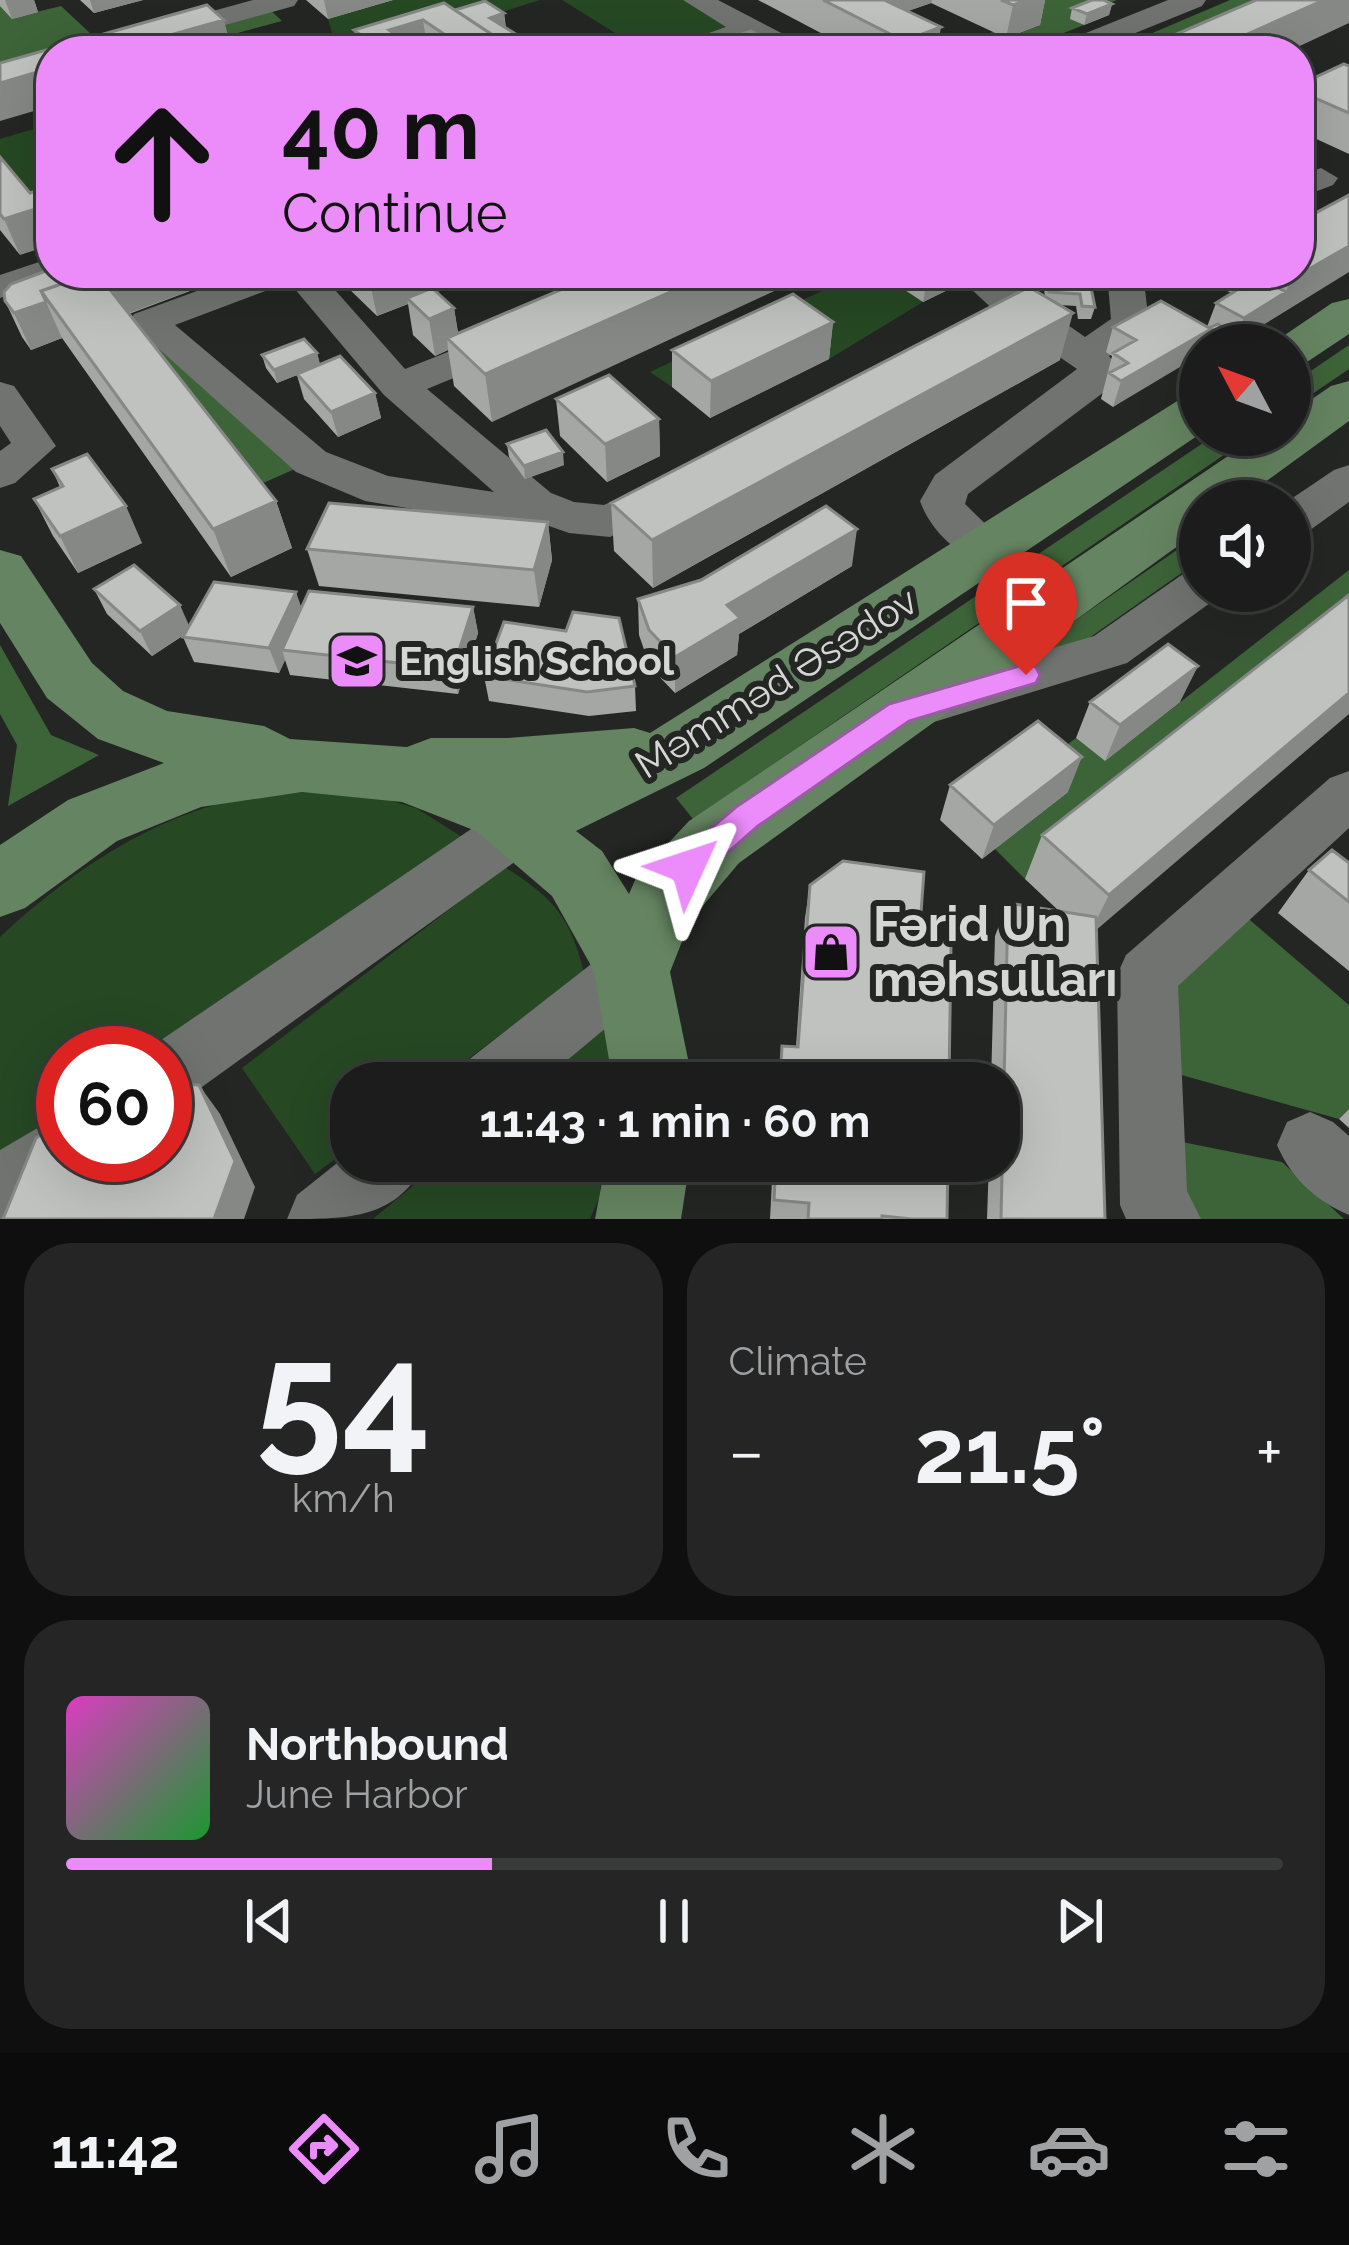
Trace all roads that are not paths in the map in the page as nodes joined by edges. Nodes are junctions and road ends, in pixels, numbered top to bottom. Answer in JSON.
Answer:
{"nodes":[{"id":1,"x":284,"y":0,"type":"edge"},
{"id":2,"x":697,"y":0,"type":"edge"},
{"id":3,"x":1192,"y":0,"type":"edge"},
{"id":4,"x":750,"y":28,"type":"junction"},
{"id":5,"x":153,"y":36,"type":"edge"},
{"id":6,"x":727,"y":36,"type":"edge"},
{"id":7,"x":768,"y":36,"type":"edge"},
{"id":8,"x":1103,"y":36,"type":"edge"},
{"id":9,"x":36,"y":274,"type":"edge"},
{"id":10,"x":0,"y":287,"type":"edge"},
{"id":11,"x":256,"y":288,"type":"edge"},
{"id":12,"x":313,"y":288,"type":"edge"},
{"id":13,"x":980,"y":288,"type":"edge"},
{"id":14,"x":1123,"y":288,"type":"edge"},
{"id":15,"x":1349,"y":313,"type":"edge"},
{"id":16,"x":549,"y":324,"type":"edge"},
{"id":17,"x":1311,"y":337,"type":"edge"},
{"id":18,"x":1086,"y":355,"type":"junction"},
{"id":19,"x":398,"y":386,"type":"junction"},
{"id":20,"x":0,"y":395,"type":"edge"},
{"id":21,"x":1349,"y":397,"type":"edge"},
{"id":22,"x":1179,"y":424,"type":"edge"},
{"id":23,"x":712,"y":467,"type":"edge"},
{"id":24,"x":0,"y":472,"type":"edge"},
{"id":25,"x":1231,"y":480,"type":"edge"},
{"id":26,"x":1349,"y":480,"type":"edge"},
{"id":27,"x":535,"y":504,"type":"junction"},
{"id":28,"x":1311,"y":507,"type":"edge"},
{"id":29,"x":1179,"y":516,"type":"edge"},
{"id":30,"x":987,"y":548,"type":"junction"},
{"id":31,"x":0,"y":571,"type":"edge"},
{"id":32,"x":1179,"y":601,"type":"edge"},
{"id":33,"x":899,"y":712,"type":"junction"},
{"id":34,"x":681,"y":749,"type":"junction"},
{"id":35,"x":331,"y":761,"type":"junction"},
{"id":36,"x":1349,"y":794,"type":"edge"},
{"id":37,"x":524,"y":823,"type":"junction"},
{"id":38,"x":0,"y":885,"type":"edge"},
{"id":39,"x":634,"y":967,"type":"junction"},
{"id":40,"x":192,"y":1056,"type":"edge"},
{"id":41,"x":516,"y":1062,"type":"edge"},
{"id":42,"x":653,"y":1062,"type":"edge"},
{"id":43,"x":36,"y":1165,"type":"edge"},
{"id":44,"x":367,"y":1182,"type":"edge"},
{"id":45,"x":646,"y":1182,"type":"edge"},
{"id":46,"x":652,"y":1182,"type":"edge"},
{"id":47,"x":0,"y":1190,"type":"edge"},
{"id":48,"x":321,"y":1219,"type":"edge"},
{"id":49,"x":638,"y":1219,"type":"edge"},
{"id":50,"x":654,"y":1219,"type":"edge"},
{"id":51,"x":1167,"y":1219,"type":"edge"}],
"edges":[{"from":1,"to":5,"type":"street"},
{"from":2,"to":4,"type":"street"},
{"from":3,"to":8,"type":"street"},
{"from":4,"to":6,"type":"street"},
{"from":4,"to":7,"type":"street"},
{"from":9,"to":10,"type":"street"},
{"from":11,"to":27,"type":"street"},
{"from":12,"to":19,"type":"street"},
{"from":13,"to":18,"type":"street"},
{"from":14,"to":18,"type":"street"},
{"from":15,"to":17,"type":"main road"},
{"from":16,"to":19,"type":"street"},
{"from":18,"to":30,"type":"street"},
{"from":19,"to":27,"type":"street"},
{"from":20,"to":24,"type":"street"},
{"from":21,"to":25,"type":"main road"},
{"from":22,"to":30,"type":"main road","name":"Məmməd Əsədov"},
{"from":23,"to":27,"type":"street"},
{"from":26,"to":28,"type":"street"},
{"from":29,"to":33,"type":"main road"},
{"from":30,"to":34,"type":"main road","name":"Məmməd Əsədov"},
{"from":31,"to":35,"type":"main road"},
{"from":32,"to":33,"type":"street"},
{"from":33,"to":39,"type":"main road"},
{"from":34,"to":35,"type":"main road"},
{"from":34,"to":37,"type":"main road","name":"Məmməd Əsədov"},
{"from":35,"to":37,"type":"main road"},
{"from":35,"to":38,"type":"main road"},
{"from":36,"to":51,"type":"street"},
{"from":37,"to":39,"type":"main road"},
{"from":37,"to":40,"type":"street"},
{"from":39,"to":41,"type":"street"},
{"from":39,"to":42,"type":"main road"},
{"from":43,"to":47,"type":"street"},
{"from":44,"to":48,"type":"street"},
{"from":45,"to":49,"type":"main road"},
{"from":46,"to":50,"type":"street"}]}
